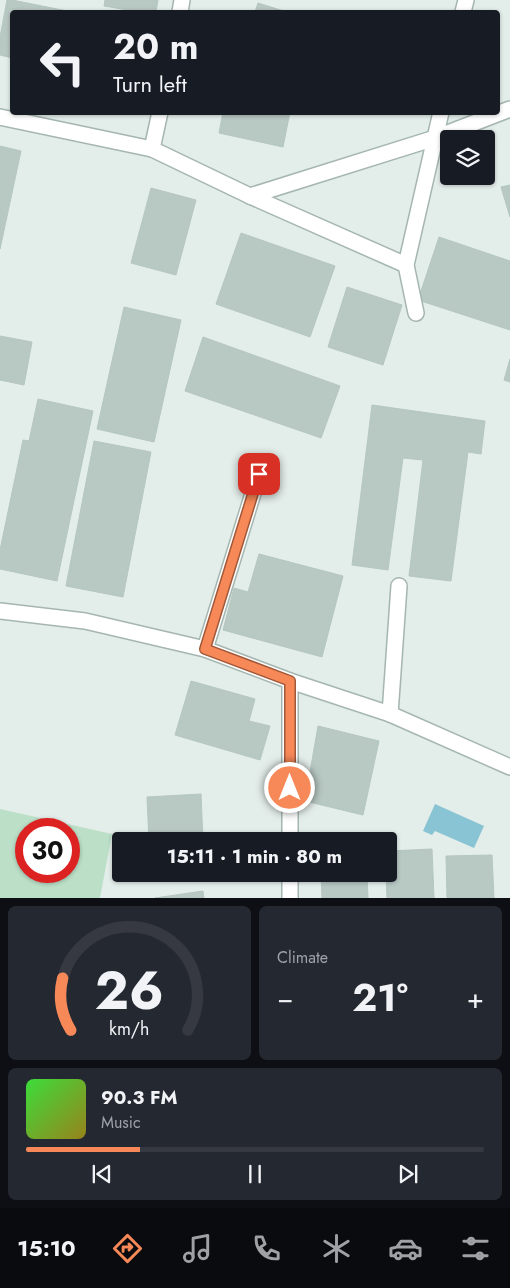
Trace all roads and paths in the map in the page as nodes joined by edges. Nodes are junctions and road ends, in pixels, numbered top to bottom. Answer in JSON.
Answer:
{"nodes":[{"id":1,"x":159,"y":115,"type":"edge"},
{"id":2,"x":440,"y":115,"type":"edge"},
{"id":3,"x":497,"y":115,"type":"edge"},
{"id":4,"x":0,"y":117,"type":"edge"},
{"id":5,"x":435,"y":138,"type":"junction"},
{"id":6,"x":152,"y":149,"type":"junction"},
{"id":7,"x":250,"y":196,"type":"junction"},
{"id":8,"x":406,"y":265,"type":"junction"},
{"id":9,"x":416,"y":312,"type":"dead end"},
{"id":10,"x":259,"y":474,"type":"dead end"},
{"id":11,"x":399,"y":586,"type":"dead end"},
{"id":12,"x":0,"y":611,"type":"edge"},
{"id":13,"x":205,"y":649,"type":"junction"},
{"id":14,"x":290,"y":681,"type":"junction"},
{"id":15,"x":390,"y":714,"type":"junction"},
{"id":16,"x":510,"y":767,"type":"edge"},
{"id":17,"x":290,"y":832,"type":"edge"},
{"id":18,"x":290,"y":882,"type":"edge"},
{"id":19,"x":290,"y":898,"type":"edge"}],
"edges":[{"from":1,"to":6,"type":"street"},
{"from":2,"to":5,"type":"street"},
{"from":3,"to":5,"type":"street"},
{"from":4,"to":6,"type":"street"},
{"from":5,"to":7,"type":"street"},
{"from":5,"to":8,"type":"street"},
{"from":6,"to":7,"type":"street"},
{"from":7,"to":8,"type":"street"},
{"from":8,"to":9,"type":"street"},
{"from":10,"to":13,"type":"street"},
{"from":11,"to":15,"type":"street"},
{"from":12,"to":13,"type":"street"},
{"from":13,"to":14,"type":"street"},
{"from":14,"to":15,"type":"street"},
{"from":14,"to":17,"type":"street"},
{"from":15,"to":16,"type":"street"},
{"from":18,"to":19,"type":"street"}]}
